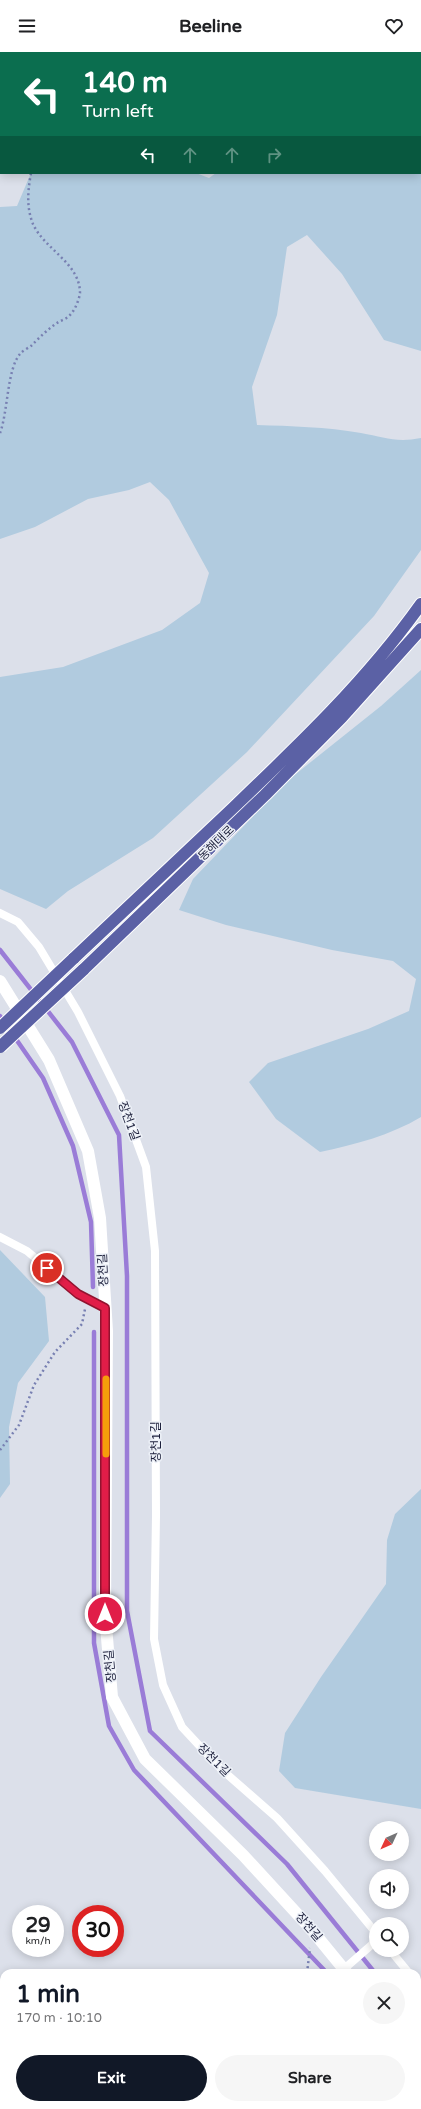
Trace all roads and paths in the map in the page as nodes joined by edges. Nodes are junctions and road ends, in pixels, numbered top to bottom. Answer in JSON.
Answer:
{"nodes":[{"id":1,"x":31,"y":174,"type":"edge"},
{"id":2,"x":0,"y":433,"type":"edge"},
{"id":3,"x":421,"y":604,"type":"edge"},
{"id":4,"x":421,"y":629,"type":"edge"},
{"id":5,"x":0,"y":913,"type":"edge"},
{"id":6,"x":0,"y":981,"type":"edge"},
{"id":7,"x":0,"y":1028,"type":"edge"},
{"id":8,"x":0,"y":1047,"type":"edge"},
{"id":9,"x":0,"y":1237,"type":"edge"},
{"id":10,"x":86,"y":1298,"type":"junction"},
{"id":11,"x":105,"y":1308,"type":"junction"},
{"id":12,"x":0,"y":1450,"type":"edge"},
{"id":13,"x":369,"y":1929,"type":"edge"},
{"id":14,"x":369,"y":1945,"type":"edge"},
{"id":15,"x":396,"y":1957,"type":"edge"},
{"id":16,"x":309,"y":1964,"type":"dead end"},
{"id":17,"x":308,"y":1969,"type":"edge"},
{"id":18,"x":347,"y":1969,"type":"edge"},
{"id":19,"x":406,"y":1969,"type":"edge"}],
"edges":[{"from":1,"to":2,"type":"path"},
{"from":3,"to":7,"type":"main road","name":"동해대로","bridge":true},
{"from":4,"to":8,"type":"main road","name":"동해대로","bridge":true},
{"from":5,"to":13,"type":"lane","name":"장천1길"},
{"from":6,"to":11,"type":"street","name":"장천길"},
{"from":9,"to":10,"type":"lane"},
{"from":10,"to":11,"type":"lane"},
{"from":10,"to":12,"type":"path"},
{"from":11,"to":18,"type":"street","name":"장천길"},
{"from":14,"to":18,"type":"lane"},
{"from":15,"to":19,"type":"lane"},
{"from":16,"to":17,"type":"path"}]}
